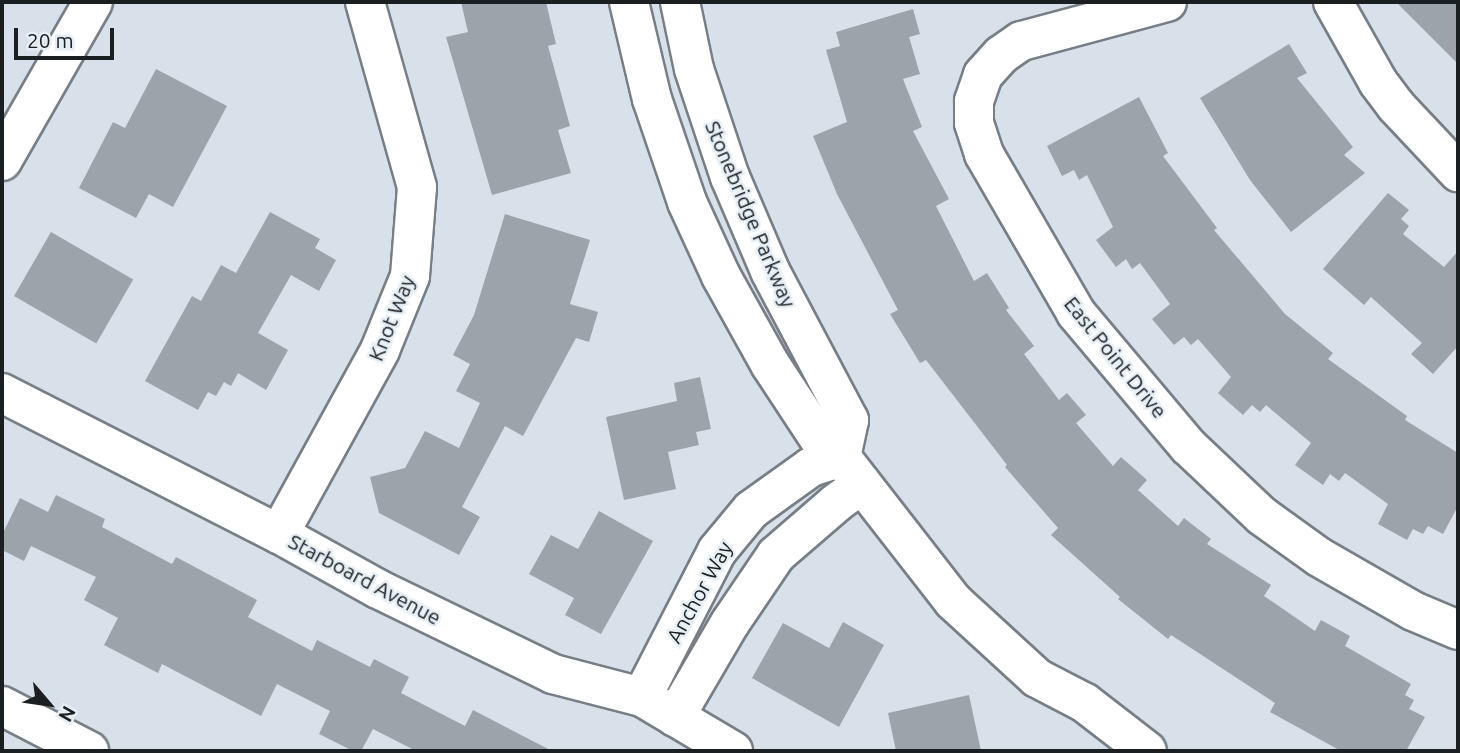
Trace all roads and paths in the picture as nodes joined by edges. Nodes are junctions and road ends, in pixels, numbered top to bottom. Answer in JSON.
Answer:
{"nodes":[{"id":1,"x":93,"y":2,"type":"edge"},
{"id":2,"x":365,"y":2,"type":"edge"},
{"id":3,"x":629,"y":2,"type":"edge"},
{"id":4,"x":680,"y":2,"type":"edge"},
{"id":5,"x":1167,"y":2,"type":"edge"},
{"id":6,"x":1334,"y":2,"type":"edge"},
{"id":7,"x":2,"y":162,"type":"edge"},
{"id":8,"x":1458,"y":172,"type":"edge"},
{"id":9,"x":2,"y":393,"type":"edge"},
{"id":10,"x":852,"y":470,"type":"junction"},
{"id":11,"x":279,"y":534,"type":"junction"},
{"id":12,"x":1458,"y":630,"type":"edge"},
{"id":13,"x":642,"y":696,"type":"junction"},
{"id":14,"x":2,"y":706,"type":"edge"},
{"id":15,"x":675,"y":717,"type":"junction"},
{"id":16,"x":89,"y":751,"type":"edge"},
{"id":17,"x":733,"y":751,"type":"edge"},
{"id":18,"x":1147,"y":751,"type":"edge"}],
"edges":[{"from":1,"to":7,"type":"street"},
{"from":2,"to":11,"type":"street","name":"Knot Way"},
{"from":3,"to":10,"type":"street"},
{"from":4,"to":10,"type":"street","name":"Stonebridge Parkway"},
{"from":5,"to":12,"type":"street","name":"East Point Drive"},
{"from":6,"to":8,"type":"street"},
{"from":9,"to":11,"type":"street","name":"Starboard Avenue"},
{"from":10,"to":13,"type":"street","name":"Anchor Way"},
{"from":10,"to":15,"type":"street","name":"Anchor Way"},
{"from":10,"to":18,"type":"street"},
{"from":11,"to":13,"type":"street","name":"Starboard Avenue"},
{"from":13,"to":15,"type":"street","name":"Starboard Avenue"},
{"from":14,"to":16,"type":"street"},
{"from":15,"to":17,"type":"street","name":"Starboard Avenue"}]}
